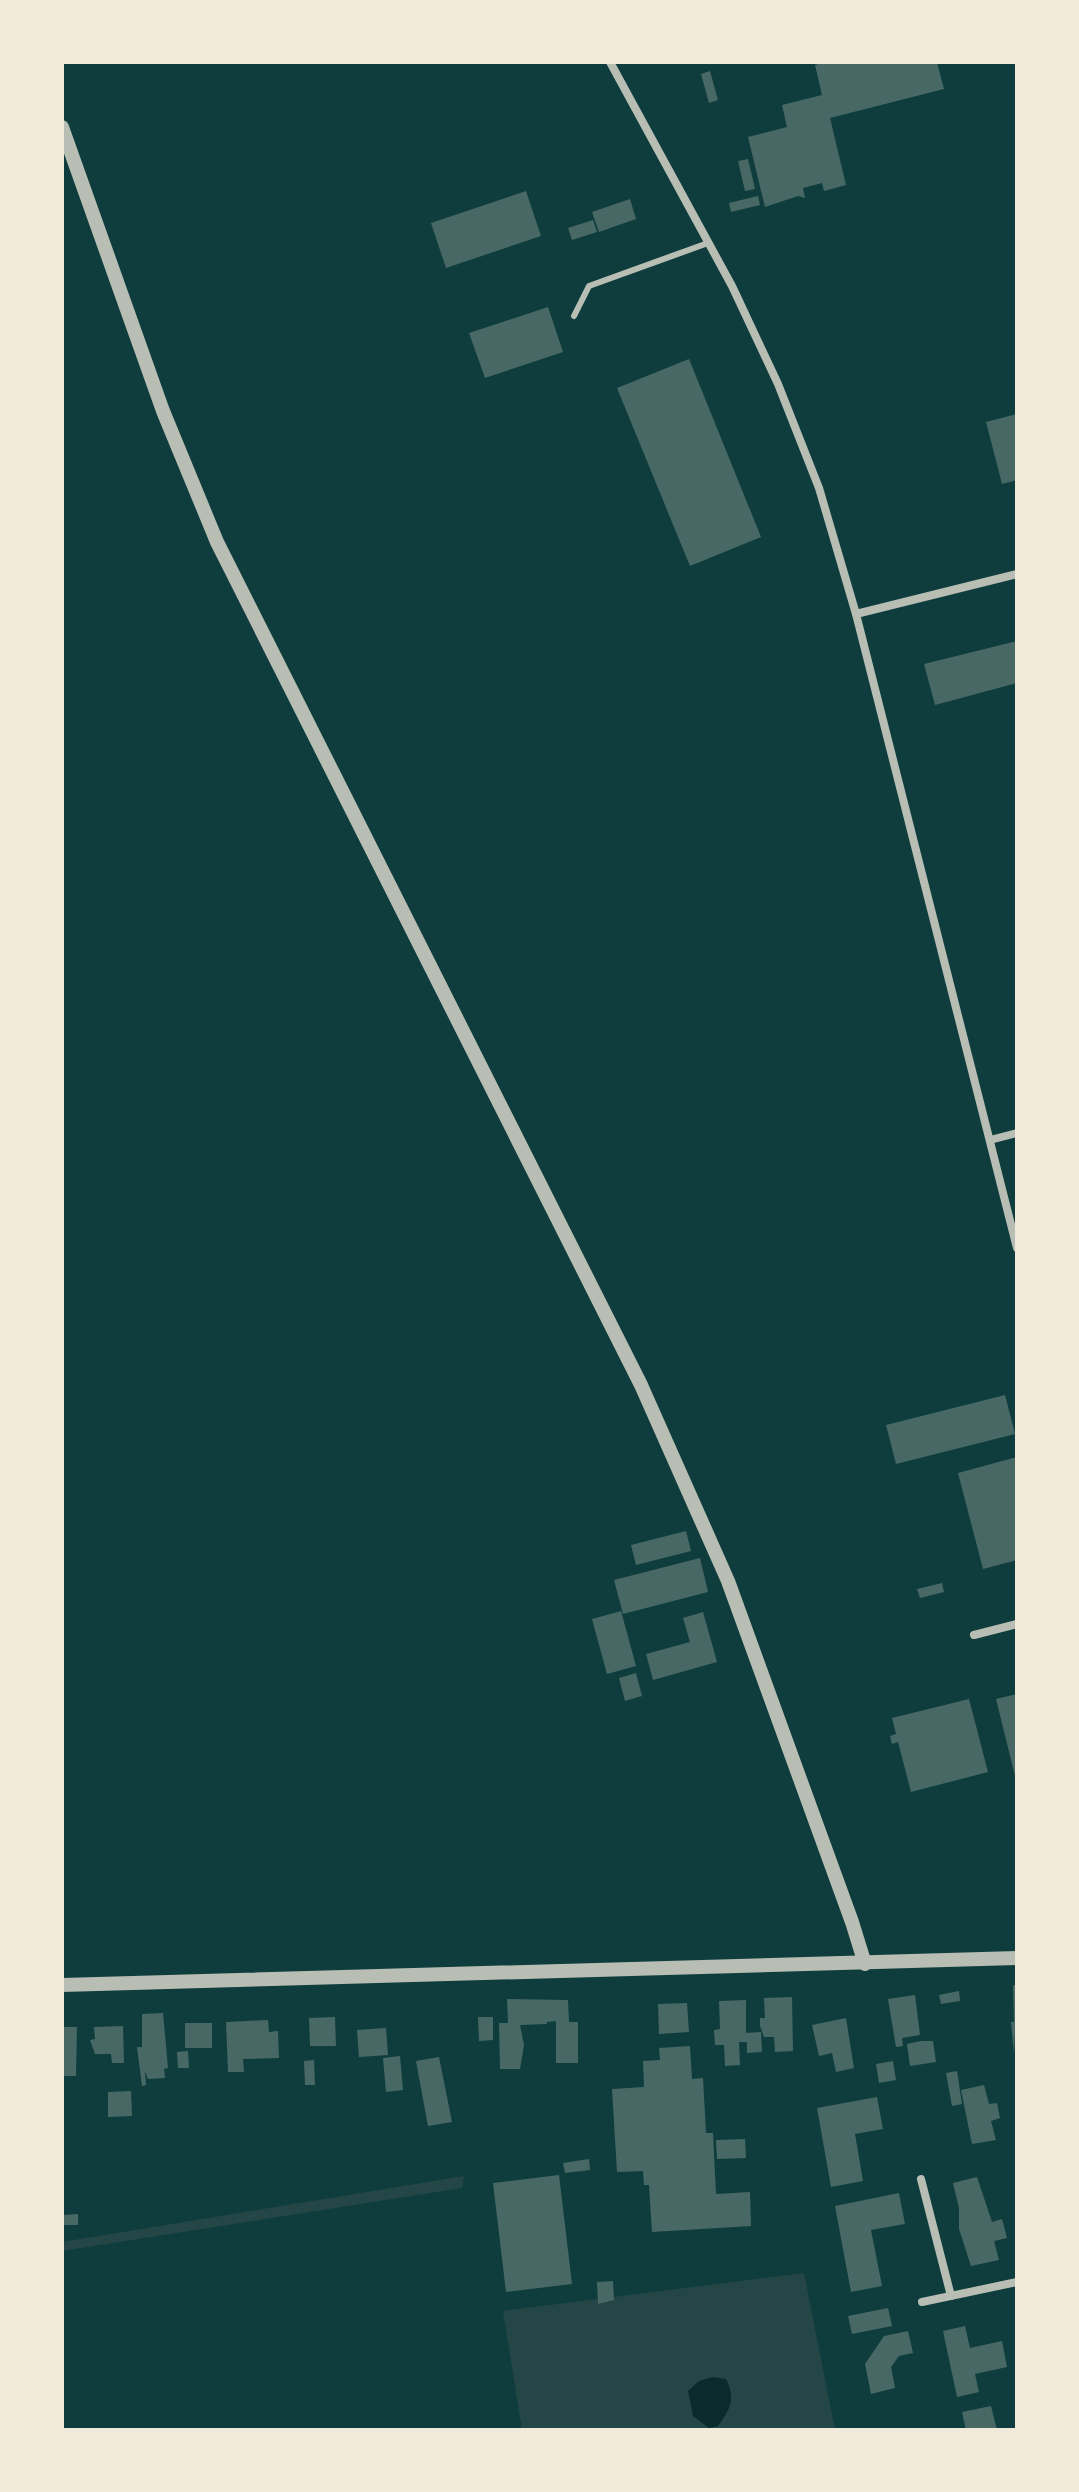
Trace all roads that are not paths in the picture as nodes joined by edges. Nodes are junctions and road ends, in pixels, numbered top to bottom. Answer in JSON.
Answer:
{"nodes":[{"id":1,"x":610,"y":62,"type":"edge"},
{"id":2,"x":62,"y":127,"type":"edge"},
{"id":3,"x":708,"y":243,"type":"junction"},
{"id":4,"x":574,"y":316,"type":"dead end"},
{"id":5,"x":1017,"y":574,"type":"edge"},
{"id":6,"x":856,"y":614,"type":"junction"},
{"id":7,"x":1017,"y":1133,"type":"edge"},
{"id":8,"x":990,"y":1140,"type":"junction"},
{"id":9,"x":1017,"y":1248,"type":"edge"},
{"id":10,"x":1017,"y":1624,"type":"edge"},
{"id":11,"x":974,"y":1635,"type":"dead end"},
{"id":12,"x":1017,"y":1958,"type":"edge"},
{"id":13,"x":865,"y":1964,"type":"junction"},
{"id":14,"x":62,"y":1985,"type":"edge"},
{"id":15,"x":921,"y":2179,"type":"dead end"},
{"id":16,"x":1017,"y":2282,"type":"edge"},
{"id":17,"x":951,"y":2296,"type":"junction"},
{"id":18,"x":922,"y":2302,"type":"dead end"}],
"edges":[{"from":1,"to":3,"type":"street"},
{"from":2,"to":13,"type":"street"},
{"from":3,"to":4,"type":"lane"},
{"from":3,"to":6,"type":"street"},
{"from":5,"to":6,"type":"street"},
{"from":6,"to":8,"type":"street"},
{"from":7,"to":8,"type":"street"},
{"from":8,"to":9,"type":"street"},
{"from":10,"to":11,"type":"street"},
{"from":12,"to":13,"type":"street"},
{"from":13,"to":14,"type":"street"},
{"from":15,"to":17,"type":"street"},
{"from":16,"to":17,"type":"street"},
{"from":17,"to":18,"type":"street"}]}
